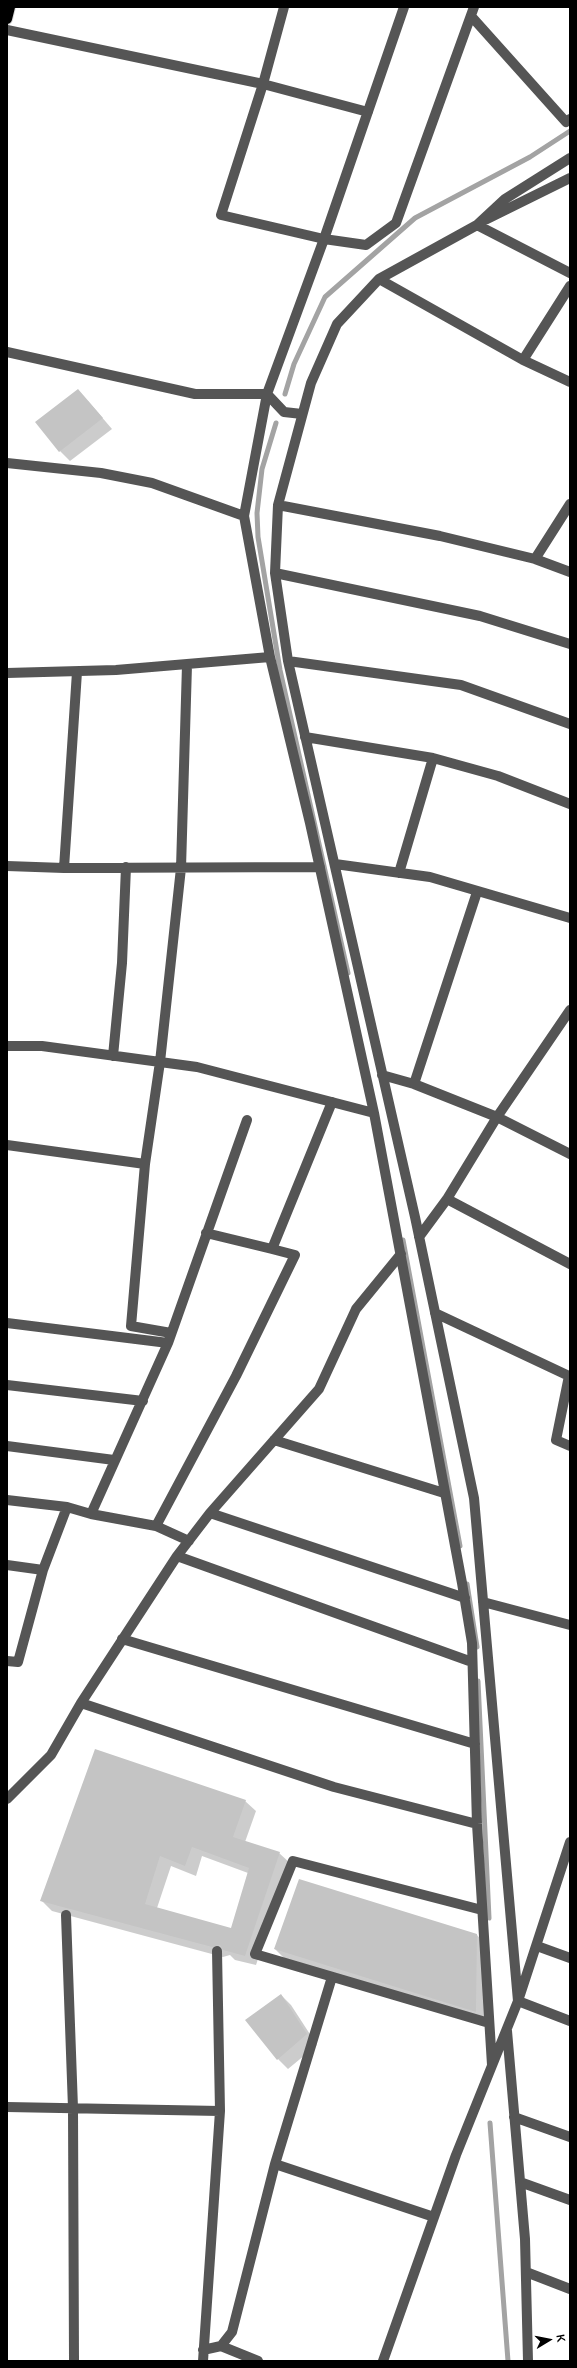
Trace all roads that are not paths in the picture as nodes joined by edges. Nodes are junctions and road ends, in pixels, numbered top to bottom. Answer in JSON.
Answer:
{"nodes":[{"id":1,"x":10,"y":7,"type":"edge"},
{"id":2,"x":284,"y":7,"type":"edge"},
{"id":3,"x":404,"y":7,"type":"edge"},
{"id":4,"x":472,"y":11,"type":"edge"},
{"id":5,"x":7,"y":19,"type":"edge"},
{"id":6,"x":7,"y":30,"type":"edge"},
{"id":7,"x":263,"y":84,"type":"junction"},
{"id":8,"x":368,"y":112,"type":"junction"},
{"id":9,"x":570,"y":119,"type":"edge"},
{"id":10,"x":570,"y":158,"type":"edge"},
{"id":11,"x":570,"y":178,"type":"edge"},
{"id":12,"x":477,"y":225,"type":"junction"},
{"id":13,"x":324,"y":239,"type":"junction"},
{"id":14,"x":570,"y":273,"type":"edge"},
{"id":15,"x":379,"y":279,"type":"junction"},
{"id":16,"x":570,"y":286,"type":"edge"},
{"id":17,"x":7,"y":352,"type":"edge"},
{"id":18,"x":523,"y":360,"type":"junction"},
{"id":19,"x":570,"y":382,"type":"edge"},
{"id":20,"x":267,"y":394,"type":"junction"},
{"id":21,"x":302,"y":414,"type":"junction"},
{"id":22,"x":7,"y":463,"type":"edge"},
{"id":23,"x":570,"y":504,"type":"edge"},
{"id":24,"x":278,"y":505,"type":"junction"},
{"id":25,"x":244,"y":516,"type":"junction"},
{"id":26,"x":535,"y":558,"type":"junction"},
{"id":27,"x":570,"y":572,"type":"edge"},
{"id":28,"x":275,"y":573,"type":"junction"},
{"id":29,"x":570,"y":644,"type":"edge"},
{"id":30,"x":270,"y":658,"type":"junction"},
{"id":31,"x":288,"y":661,"type":"junction"},
{"id":32,"x":187,"y":665,"type":"junction"},
{"id":33,"x":78,"y":672,"type":"junction"},
{"id":34,"x":7,"y":673,"type":"edge"},
{"id":35,"x":570,"y":724,"type":"edge"},
{"id":36,"x":305,"y":736,"type":"junction"},
{"id":37,"x":433,"y":758,"type":"junction"},
{"id":38,"x":570,"y":804,"type":"edge"},
{"id":39,"x":334,"y":864,"type":"junction"},
{"id":40,"x":7,"y":866,"type":"edge"},
{"id":41,"x":126,"y":867,"type":"junction"},
{"id":42,"x":320,"y":867,"type":"junction"},
{"id":43,"x":64,"y":868,"type":"junction"},
{"id":44,"x":181,"y":868,"type":"junction"},
{"id":45,"x":399,"y":873,"type":"junction"},
{"id":46,"x":477,"y":892,"type":"junction"},
{"id":47,"x":570,"y":918,"type":"edge"},
{"id":48,"x":569,"y":1014,"type":"edge"},
{"id":49,"x":7,"y":1046,"type":"edge"},
{"id":50,"x":113,"y":1056,"type":"junction"},
{"id":51,"x":160,"y":1062,"type":"junction"},
{"id":52,"x":382,"y":1075,"type":"junction"},
{"id":53,"x":414,"y":1084,"type":"junction"},
{"id":54,"x":332,"y":1102,"type":"junction"},
{"id":55,"x":374,"y":1113,"type":"junction"},
{"id":56,"x":497,"y":1117,"type":"junction"},
{"id":57,"x":247,"y":1120,"type":"dead end"},
{"id":58,"x":7,"y":1145,"type":"edge"},
{"id":59,"x":570,"y":1154,"type":"edge"},
{"id":60,"x":145,"y":1164,"type":"junction"},
{"id":61,"x":447,"y":1199,"type":"junction"},
{"id":62,"x":206,"y":1234,"type":"junction"},
{"id":63,"x":419,"y":1237,"type":"junction"},
{"id":64,"x":272,"y":1249,"type":"junction"},
{"id":65,"x":401,"y":1254,"type":"junction"},
{"id":66,"x":570,"y":1264,"type":"edge"},
{"id":67,"x":435,"y":1313,"type":"junction"},
{"id":68,"x":7,"y":1324,"type":"edge"},
{"id":69,"x":170,"y":1338,"type":"junction"},
{"id":70,"x":7,"y":1385,"type":"edge"},
{"id":71,"x":143,"y":1401,"type":"junction"},
{"id":72,"x":274,"y":1440,"type":"junction"},
{"id":73,"x":7,"y":1446,"type":"edge"},
{"id":74,"x":570,"y":1446,"type":"edge"},
{"id":75,"x":114,"y":1460,"type":"junction"},
{"id":76,"x":444,"y":1493,"type":"junction"},
{"id":77,"x":7,"y":1500,"type":"edge"},
{"id":78,"x":67,"y":1507,"type":"junction"},
{"id":79,"x":210,"y":1513,"type":"junction"},
{"id":80,"x":91,"y":1514,"type":"junction"},
{"id":81,"x":156,"y":1526,"type":"junction"},
{"id":82,"x":189,"y":1541,"type":"junction"},
{"id":83,"x":177,"y":1556,"type":"junction"},
{"id":84,"x":7,"y":1565,"type":"edge"},
{"id":85,"x":43,"y":1570,"type":"junction"},
{"id":86,"x":465,"y":1598,"type":"junction"},
{"id":87,"x":483,"y":1602,"type":"junction"},
{"id":88,"x":570,"y":1625,"type":"edge"},
{"id":89,"x":122,"y":1639,"type":"junction"},
{"id":90,"x":7,"y":1661,"type":"edge"},
{"id":91,"x":472,"y":1662,"type":"junction"},
{"id":92,"x":81,"y":1703,"type":"junction"},
{"id":93,"x":474,"y":1744,"type":"junction"},
{"id":94,"x":7,"y":1799,"type":"edge"},
{"id":95,"x":477,"y":1824,"type":"junction"},
{"id":96,"x":569,"y":1846,"type":"edge"},
{"id":97,"x":482,"y":1910,"type":"junction"},
{"id":98,"x":66,"y":1914,"type":"dead end"},
{"id":99,"x":537,"y":1946,"type":"junction"},
{"id":100,"x":218,"y":1951,"type":"dead end"},
{"id":101,"x":570,"y":1958,"type":"edge"},
{"id":102,"x":332,"y":1977,"type":"junction"},
{"id":103,"x":518,"y":2001,"type":"junction"},
{"id":104,"x":570,"y":2021,"type":"edge"},
{"id":105,"x":489,"y":2023,"type":"junction"},
{"id":106,"x":506,"y":2029,"type":"junction"},
{"id":107,"x":492,"y":2065,"type":"junction"},
{"id":108,"x":7,"y":2107,"type":"edge"},
{"id":109,"x":73,"y":2108,"type":"junction"},
{"id":110,"x":220,"y":2111,"type":"junction"},
{"id":111,"x":514,"y":2117,"type":"junction"},
{"id":112,"x":570,"y":2137,"type":"edge"},
{"id":113,"x":275,"y":2164,"type":"junction"},
{"id":114,"x":520,"y":2182,"type":"junction"},
{"id":115,"x":570,"y":2200,"type":"edge"},
{"id":116,"x":434,"y":2217,"type":"junction"},
{"id":117,"x":526,"y":2272,"type":"junction"},
{"id":118,"x":570,"y":2289,"type":"edge"},
{"id":119,"x":221,"y":2346,"type":"junction"},
{"id":120,"x":203,"y":2350,"type":"junction"},
{"id":121,"x":74,"y":2361,"type":"edge"},
{"id":122,"x":203,"y":2361,"type":"edge"},
{"id":123,"x":258,"y":2361,"type":"edge"},
{"id":124,"x":383,"y":2361,"type":"edge"},
{"id":125,"x":528,"y":2361,"type":"edge"}],
"edges":[{"from":1,"to":5,"type":"main road"},
{"from":2,"to":7,"type":"street"},
{"from":3,"to":8,"type":"street"},
{"from":4,"to":9,"type":"street"},
{"from":4,"to":13,"type":"street"},
{"from":6,"to":7,"type":"street"},
{"from":7,"to":8,"type":"street"},
{"from":7,"to":13,"type":"street"},
{"from":8,"to":13,"type":"street"},
{"from":10,"to":12,"type":"street"},
{"from":11,"to":12,"type":"street"},
{"from":12,"to":14,"type":"street"},
{"from":12,"to":15,"type":"street"},
{"from":13,"to":20,"type":"street"},
{"from":15,"to":18,"type":"street"},
{"from":15,"to":21,"type":"street"},
{"from":16,"to":18,"type":"street"},
{"from":17,"to":20,"type":"street"},
{"from":18,"to":19,"type":"street"},
{"from":20,"to":21,"type":"street"},
{"from":20,"to":25,"type":"street"},
{"from":21,"to":24,"type":"street"},
{"from":22,"to":25,"type":"street"},
{"from":23,"to":26,"type":"street"},
{"from":24,"to":26,"type":"street"},
{"from":24,"to":28,"type":"street"},
{"from":25,"to":30,"type":"street"},
{"from":26,"to":27,"type":"street"},
{"from":28,"to":29,"type":"street"},
{"from":28,"to":31,"type":"street"},
{"from":30,"to":32,"type":"street"},
{"from":30,"to":42,"type":"street"},
{"from":31,"to":35,"type":"street"},
{"from":31,"to":36,"type":"street"},
{"from":32,"to":33,"type":"street"},
{"from":32,"to":44,"type":"street"},
{"from":33,"to":34,"type":"street"},
{"from":33,"to":43,"type":"street"},
{"from":36,"to":37,"type":"street"},
{"from":36,"to":39,"type":"street"},
{"from":37,"to":38,"type":"street"},
{"from":37,"to":45,"type":"street"},
{"from":39,"to":45,"type":"street"},
{"from":39,"to":52,"type":"street"},
{"from":40,"to":43,"type":"street"},
{"from":41,"to":43,"type":"street"},
{"from":41,"to":44,"type":"street"},
{"from":41,"to":50,"type":"street"},
{"from":42,"to":44,"type":"street"},
{"from":42,"to":55,"type":"street"},
{"from":44,"to":51,"type":"street"},
{"from":45,"to":46,"type":"street"},
{"from":46,"to":47,"type":"street"},
{"from":46,"to":53,"type":"street"},
{"from":48,"to":56,"type":"street"},
{"from":49,"to":50,"type":"street"},
{"from":50,"to":51,"type":"street"},
{"from":51,"to":54,"type":"street"},
{"from":51,"to":60,"type":"street"},
{"from":52,"to":53,"type":"street"},
{"from":52,"to":63,"type":"street"},
{"from":53,"to":56,"type":"street"},
{"from":54,"to":55,"type":"street"},
{"from":54,"to":64,"type":"street"},
{"from":55,"to":65,"type":"street"},
{"from":56,"to":59,"type":"street"},
{"from":56,"to":61,"type":"street"},
{"from":57,"to":62,"type":"street"},
{"from":58,"to":60,"type":"street"},
{"from":60,"to":69,"type":"street"},
{"from":61,"to":63,"type":"street"},
{"from":61,"to":66,"type":"street"},
{"from":62,"to":64,"type":"street"},
{"from":62,"to":69,"type":"street"},
{"from":63,"to":67,"type":"street"},
{"from":64,"to":81,"type":"street"},
{"from":65,"to":72,"type":"street"},
{"from":65,"to":76,"type":"street"},
{"from":67,"to":74,"type":"street"},
{"from":67,"to":87,"type":"street"},
{"from":68,"to":69,"type":"street"},
{"from":69,"to":71,"type":"street"},
{"from":70,"to":71,"type":"street"},
{"from":71,"to":75,"type":"street"},
{"from":72,"to":76,"type":"street"},
{"from":72,"to":79,"type":"street"},
{"from":73,"to":75,"type":"street"},
{"from":75,"to":80,"type":"street"},
{"from":76,"to":86,"type":"street"},
{"from":77,"to":78,"type":"street"},
{"from":78,"to":80,"type":"street"},
{"from":78,"to":85,"type":"street"},
{"from":79,"to":82,"type":"street"},
{"from":79,"to":86,"type":"street"},
{"from":80,"to":81,"type":"street"},
{"from":81,"to":82,"type":"street"},
{"from":82,"to":83,"type":"street"},
{"from":83,"to":89,"type":"street"},
{"from":83,"to":91,"type":"street"},
{"from":84,"to":85,"type":"street"},
{"from":85,"to":90,"type":"street"},
{"from":86,"to":91,"type":"street"},
{"from":87,"to":88,"type":"street"},
{"from":87,"to":103,"type":"street"},
{"from":89,"to":92,"type":"street"},
{"from":89,"to":93,"type":"street"},
{"from":91,"to":93,"type":"street"},
{"from":92,"to":94,"type":"street"},
{"from":92,"to":95,"type":"street"},
{"from":93,"to":95,"type":"street"},
{"from":95,"to":97,"type":"street"},
{"from":96,"to":99,"type":"street"},
{"from":97,"to":102,"type":"street"},
{"from":97,"to":105,"type":"street"},
{"from":98,"to":109,"type":"street"},
{"from":99,"to":101,"type":"street"},
{"from":99,"to":103,"type":"street"},
{"from":100,"to":110,"type":"street"},
{"from":102,"to":105,"type":"street"},
{"from":102,"to":113,"type":"street"},
{"from":103,"to":104,"type":"street"},
{"from":103,"to":106,"type":"street"},
{"from":105,"to":107,"type":"street"},
{"from":106,"to":107,"type":"street"},
{"from":106,"to":111,"type":"street"},
{"from":107,"to":116,"type":"street"},
{"from":108,"to":109,"type":"street"},
{"from":109,"to":110,"type":"street"},
{"from":109,"to":121,"type":"street"},
{"from":110,"to":120,"type":"street"},
{"from":111,"to":112,"type":"street"},
{"from":111,"to":114,"type":"street"},
{"from":113,"to":116,"type":"street"},
{"from":113,"to":119,"type":"street"},
{"from":114,"to":115,"type":"street"},
{"from":114,"to":117,"type":"street"},
{"from":116,"to":124,"type":"street"},
{"from":117,"to":118,"type":"street"},
{"from":117,"to":125,"type":"street"},
{"from":119,"to":120,"type":"street"},
{"from":119,"to":123,"type":"street"},
{"from":120,"to":122,"type":"street"}]}
